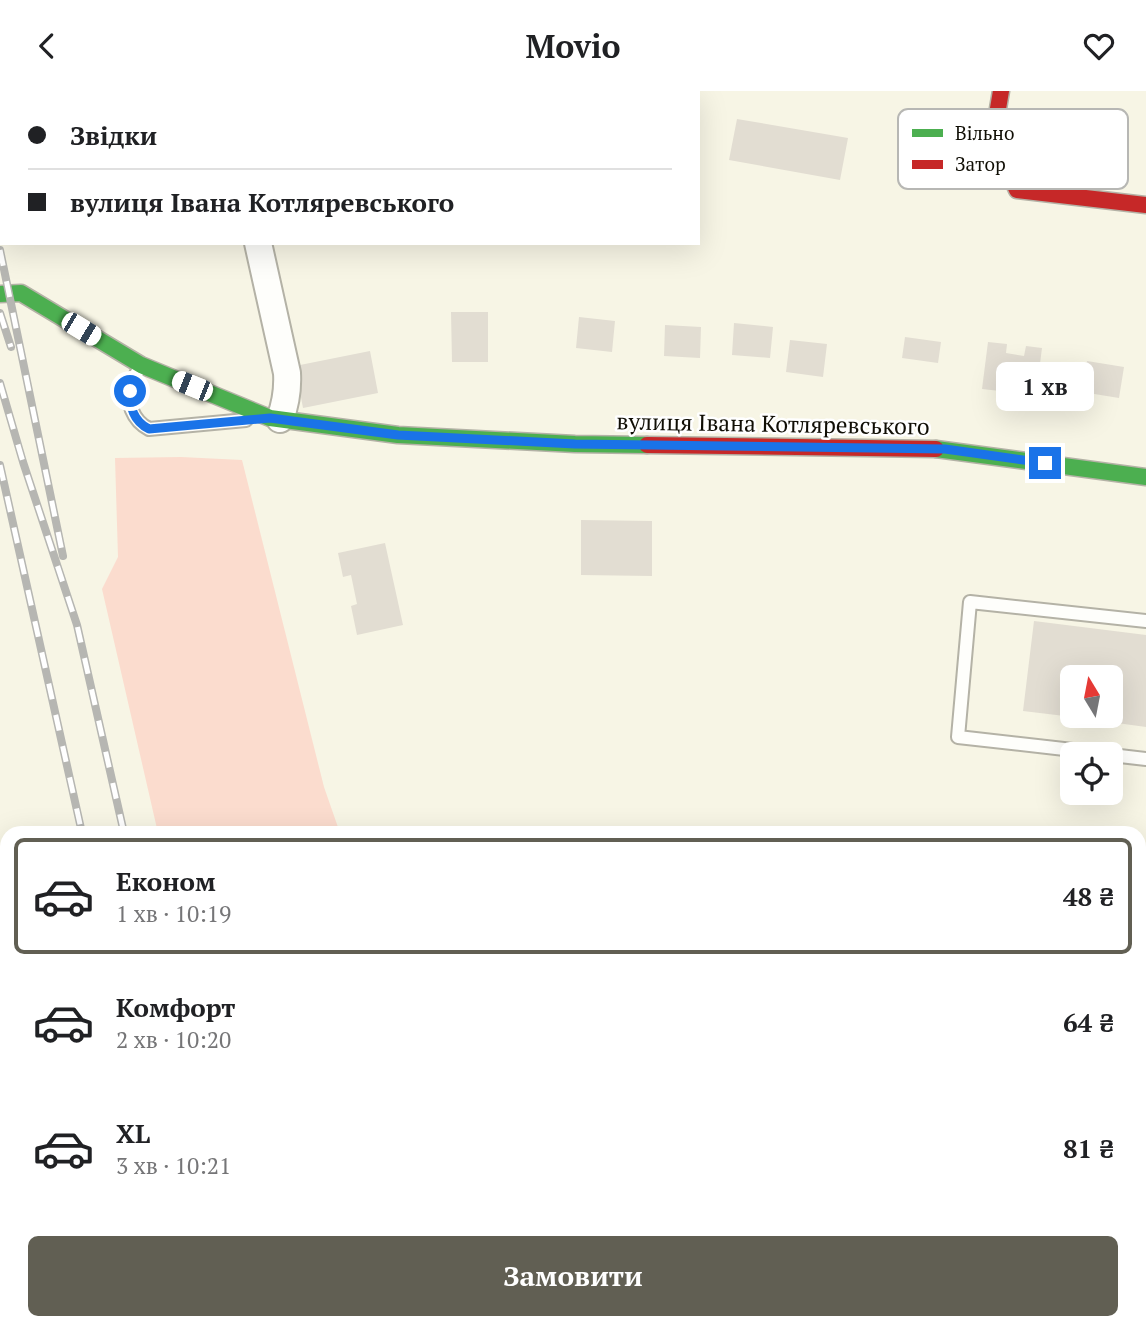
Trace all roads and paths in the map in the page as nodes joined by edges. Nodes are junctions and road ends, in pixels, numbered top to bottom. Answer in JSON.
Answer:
{"nodes":[{"id":1,"x":1001,"y":91,"type":"edge"},
{"id":2,"x":998,"y":109,"type":"edge"},
{"id":3,"x":1017,"y":189,"type":"edge"},
{"id":4,"x":1146,"y":205,"type":"edge"},
{"id":5,"x":258,"y":245,"type":"edge"},
{"id":6,"x":0,"y":294,"type":"edge"},
{"id":7,"x":141,"y":365,"type":"junction"},
{"id":8,"x":275,"y":419,"type":"junction"},
{"id":9,"x":1146,"y":477,"type":"edge"},
{"id":10,"x":1146,"y":621,"type":"edge"},
{"id":11,"x":1060,"y":748,"type":"edge"},
{"id":12,"x":1123,"y":756,"type":"edge"},
{"id":13,"x":1146,"y":759,"type":"edge"}],
"edges":[{"from":1,"to":2,"type":"street"},
{"from":3,"to":4,"type":"street"},
{"from":5,"to":8,"type":"street"},
{"from":6,"to":7,"type":"street","name":"вулиця Івана Котляревського"},
{"from":7,"to":8,"type":"street","name":"вулиця Івана Котляревського"},
{"from":7,"to":8,"type":"lane"},
{"from":8,"to":9,"type":"street","name":"вулиця Івана Котляревського"},
{"from":10,"to":11,"type":"lane"},
{"from":12,"to":13,"type":"lane"}]}
